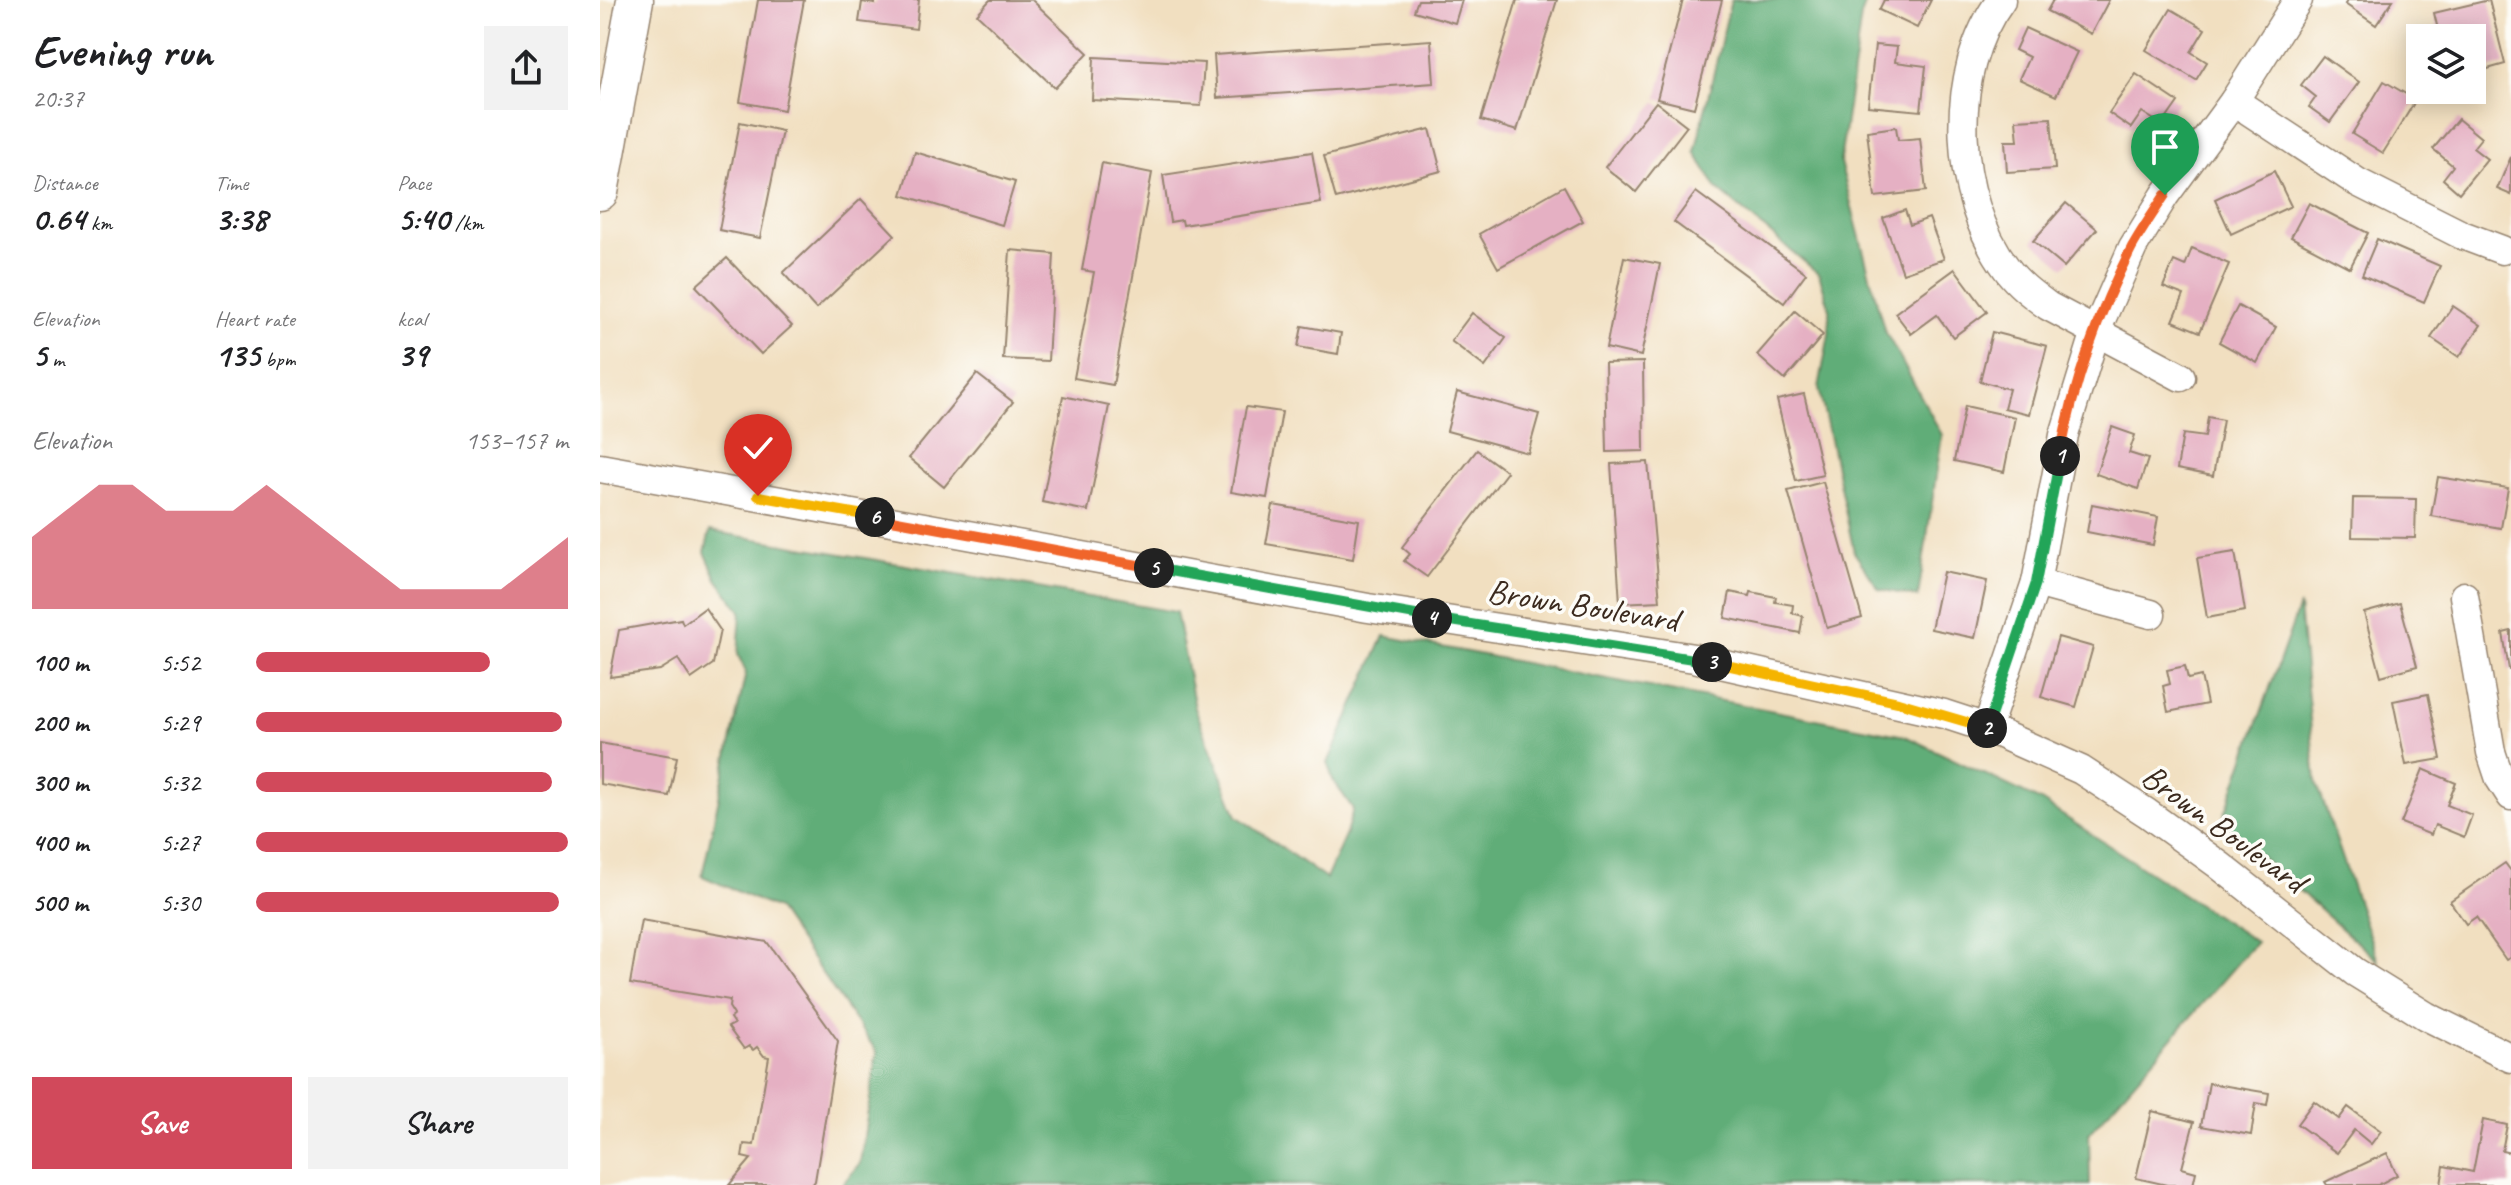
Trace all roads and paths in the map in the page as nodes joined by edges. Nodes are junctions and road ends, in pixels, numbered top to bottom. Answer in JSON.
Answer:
{"nodes":[{"id":1,"x":635,"y":0,"type":"edge"},
{"id":2,"x":2001,"y":0,"type":"edge"},
{"id":3,"x":2298,"y":0,"type":"edge"},
{"id":4,"x":2234,"y":101,"type":"junction"},
{"id":5,"x":600,"y":192,"type":"edge"},
{"id":6,"x":2502,"y":250,"type":"dead end"},
{"id":7,"x":2096,"y":331,"type":"junction"},
{"id":8,"x":2181,"y":377,"type":"dead end"},
{"id":9,"x":600,"y":468,"type":"edge"},
{"id":10,"x":2036,"y":583,"type":"junction"},
{"id":11,"x":2464,"y":596,"type":"dead end"},
{"id":12,"x":2151,"y":614,"type":"dead end"},
{"id":13,"x":1987,"y":728,"type":"junction"},
{"id":14,"x":2511,"y":796,"type":"edge"},
{"id":15,"x":2511,"y":1058,"type":"edge"}],
"edges":[{"from":1,"to":5,"type":"main road"},
{"from":2,"to":7,"type":"street"},
{"from":3,"to":4,"type":"street"},
{"from":4,"to":6,"type":"street"},
{"from":4,"to":7,"type":"street"},
{"from":7,"to":8,"type":"street"},
{"from":7,"to":10,"type":"street"},
{"from":9,"to":13,"type":"street","name":"Brown Boulevard"},
{"from":10,"to":12,"type":"street"},
{"from":10,"to":13,"type":"street"},
{"from":11,"to":14,"type":"street"},
{"from":13,"to":15,"type":"street","name":"Brown Boulevard"}]}
